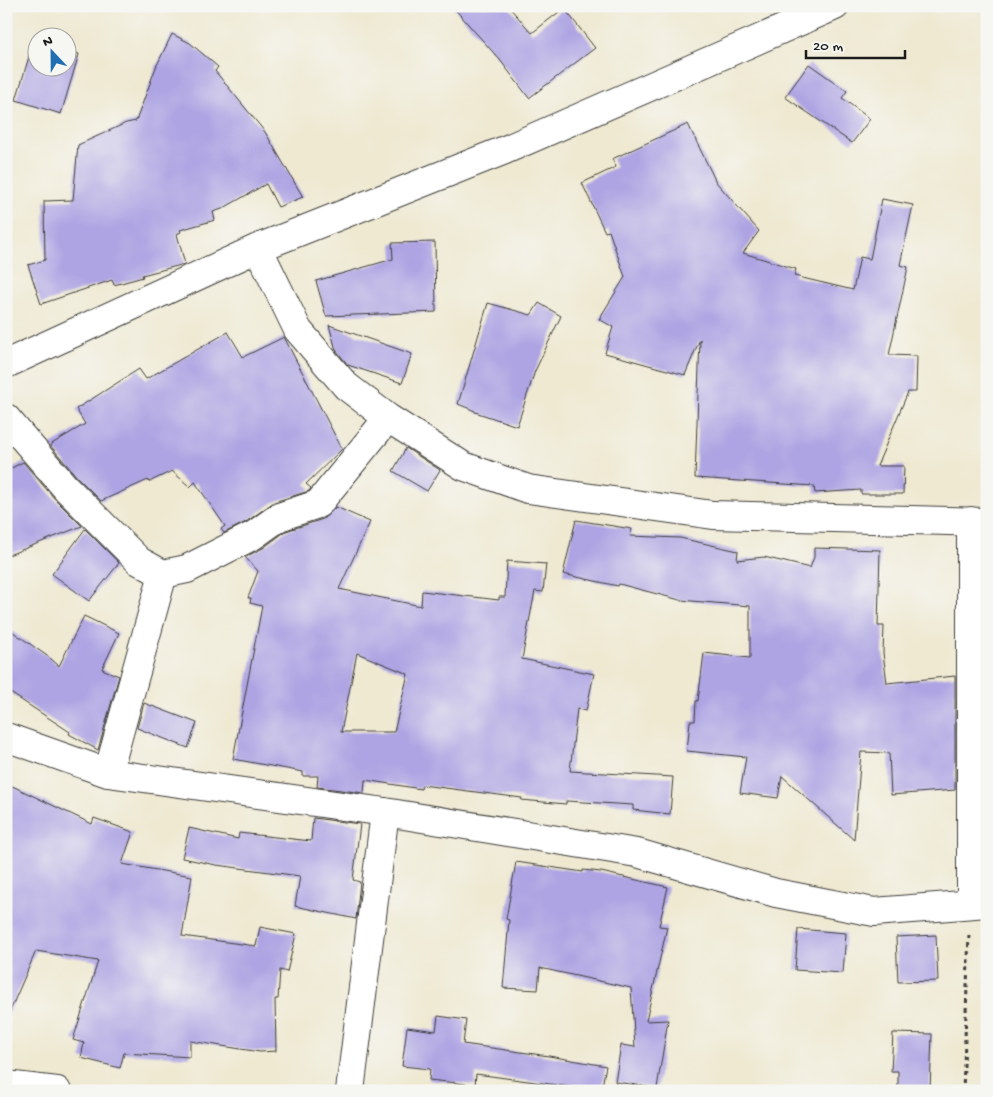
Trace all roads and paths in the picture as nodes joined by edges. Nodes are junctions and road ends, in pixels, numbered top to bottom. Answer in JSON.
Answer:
{"nodes":[{"id":1,"x":835,"y":6,"type":"edge"},
{"id":2,"x":785,"y":18,"type":"edge"},
{"id":3,"x":258,"y":248,"type":"junction"},
{"id":4,"x":6,"y":364,"type":"edge"},
{"id":5,"x":6,"y":418,"type":"edge"},
{"id":6,"x":388,"y":418,"type":"junction"},
{"id":7,"x":979,"y":521,"type":"edge"},
{"id":8,"x":164,"y":574,"type":"junction"},
{"id":9,"x":6,"y":737,"type":"edge"},
{"id":10,"x":108,"y":774,"type":"junction"},
{"id":11,"x":385,"y":812,"type":"junction"},
{"id":12,"x":979,"y":904,"type":"edge"},
{"id":13,"x":6,"y":1085,"type":"edge"},
{"id":14,"x":57,"y":1091,"type":"edge"},
{"id":15,"x":350,"y":1091,"type":"edge"},
{"id":16,"x":963,"y":1091,"type":"edge"}],
"edges":[{"from":1,"to":2,"type":"street"},
{"from":2,"to":3,"type":"street"},
{"from":3,"to":4,"type":"street"},
{"from":3,"to":6,"type":"street"},
{"from":5,"to":8,"type":"street"},
{"from":6,"to":7,"type":"street"},
{"from":6,"to":8,"type":"street"},
{"from":7,"to":12,"type":"street"},
{"from":8,"to":10,"type":"street"},
{"from":9,"to":10,"type":"street"},
{"from":10,"to":11,"type":"street"},
{"from":11,"to":12,"type":"street"},
{"from":11,"to":15,"type":"street"},
{"from":12,"to":16,"type":"path"},
{"from":13,"to":14,"type":"street"}]}
